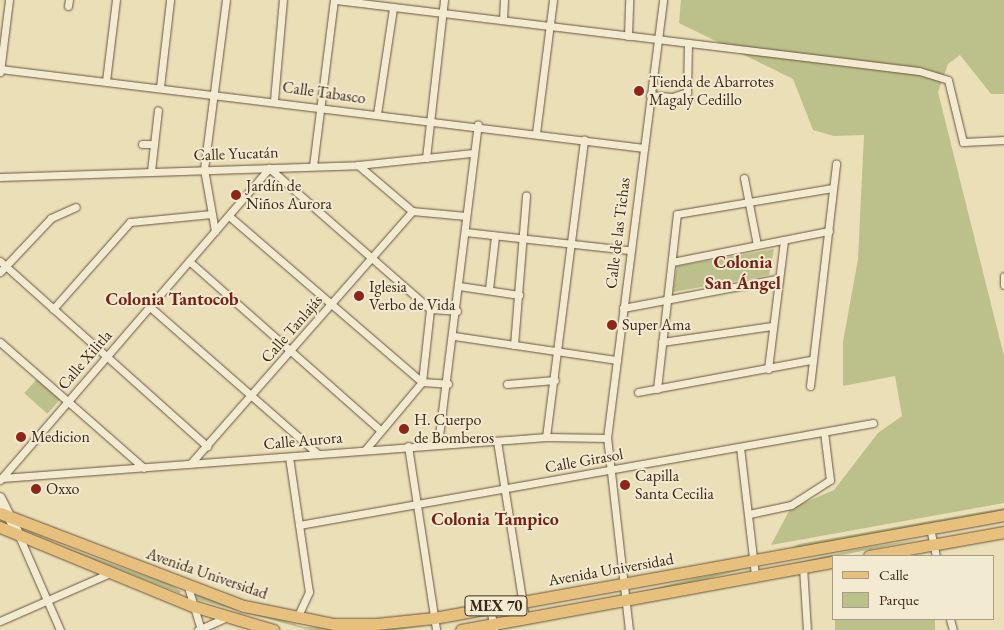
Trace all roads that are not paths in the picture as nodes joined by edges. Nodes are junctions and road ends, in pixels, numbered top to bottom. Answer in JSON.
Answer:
{"nodes":[{"id":1,"x":9,"y":0,"type":"edge"},
{"id":2,"x":116,"y":0,"type":"edge"},
{"id":3,"x":170,"y":0,"type":"edge"},
{"id":4,"x":226,"y":0,"type":"edge"},
{"id":5,"x":283,"y":0,"type":"edge"},
{"id":6,"x":335,"y":0,"type":"edge"},
{"id":7,"x":444,"y":0,"type":"edge"},
{"id":8,"x":504,"y":0,"type":"edge"},
{"id":9,"x":553,"y":0,"type":"edge"},
{"id":10,"x":629,"y":0,"type":"edge"},
{"id":11,"x":663,"y":0,"type":"edge"},
{"id":12,"x":393,"y":8,"type":"junction"},
{"id":13,"x":443,"y":11,"type":"junction"},
{"id":14,"x":503,"y":19,"type":"junction"},
{"id":15,"x":550,"y":26,"type":"junction"},
{"id":16,"x":628,"y":36,"type":"junction"},
{"id":17,"x":657,"y":42,"type":"junction"},
{"id":18,"x":688,"y":45,"type":"junction"},
{"id":19,"x":0,"y":69,"type":"edge"},
{"id":20,"x":0,"y":73,"type":"edge"},
{"id":21,"x":106,"y":81,"type":"junction"},
{"id":22,"x":160,"y":86,"type":"junction"},
{"id":23,"x":216,"y":94,"type":"junction"},
{"id":24,"x":650,"y":95,"type":"junction"},
{"id":25,"x":274,"y":100,"type":"junction"},
{"id":26,"x":322,"y":109,"type":"junction"},
{"id":27,"x":158,"y":110,"type":"dead end"},
{"id":28,"x":376,"y":114,"type":"junction"},
{"id":29,"x":429,"y":118,"type":"junction"},
{"id":30,"x":478,"y":124,"type":"junction"},
{"id":31,"x":536,"y":133,"type":"junction"},
{"id":32,"x":584,"y":140,"type":"junction"},
{"id":33,"x":1004,"y":140,"type":"edge"},
{"id":34,"x":142,"y":144,"type":"dead end"},
{"id":35,"x":154,"y":144,"type":"junction"},
{"id":36,"x":644,"y":148,"type":"junction"},
{"id":37,"x":473,"y":153,"type":"junction"},
{"id":38,"x":426,"y":158,"type":"junction"},
{"id":39,"x":836,"y":164,"type":"dead end"},
{"id":40,"x":358,"y":165,"type":"junction"},
{"id":41,"x":313,"y":166,"type":"junction"},
{"id":42,"x":269,"y":168,"type":"junction"},
{"id":43,"x":204,"y":169,"type":"junction"},
{"id":44,"x":151,"y":171,"type":"junction"},
{"id":45,"x":0,"y":177,"type":"edge"},
{"id":46,"x":744,"y":178,"type":"dead end"},
{"id":47,"x":832,"y":188,"type":"junction"},
{"id":48,"x":526,"y":195,"type":"dead end"},
{"id":49,"x":749,"y":202,"type":"junction"},
{"id":50,"x":76,"y":207,"type":"dead end"},
{"id":51,"x":412,"y":211,"type":"junction"},
{"id":52,"x":212,"y":214,"type":"junction"},
{"id":53,"x":230,"y":216,"type":"junction"},
{"id":54,"x":466,"y":216,"type":"junction"},
{"id":55,"x":215,"y":231,"type":"junction"},
{"id":56,"x":465,"y":232,"type":"junction"},
{"id":57,"x":829,"y":232,"type":"junction"},
{"id":58,"x":496,"y":236,"type":"junction"},
{"id":59,"x":524,"y":240,"type":"junction"},
{"id":60,"x":784,"y":240,"type":"junction"},
{"id":61,"x":757,"y":245,"type":"junction"},
{"id":62,"x":572,"y":246,"type":"junction"},
{"id":63,"x":629,"y":250,"type":"junction"},
{"id":64,"x":370,"y":259,"type":"junction"},
{"id":65,"x":189,"y":261,"type":"junction"},
{"id":66,"x":672,"y":262,"type":"junction"},
{"id":67,"x":3,"y":264,"type":"edge"},
{"id":68,"x":0,"y":272,"type":"edge"},
{"id":69,"x":1004,"y":276,"type":"edge"},
{"id":70,"x":776,"y":279,"type":"junction"},
{"id":71,"x":1004,"y":285,"type":"edge"},
{"id":72,"x":459,"y":286,"type":"junction"},
{"id":73,"x":489,"y":289,"type":"junction"},
{"id":74,"x":519,"y":295,"type":"junction"},
{"id":75,"x":666,"y":299,"type":"junction"},
{"id":76,"x":332,"y":303,"type":"junction"},
{"id":77,"x":150,"y":307,"type":"junction"},
{"id":78,"x":430,"y":308,"type":"junction"},
{"id":79,"x":623,"y":308,"type":"junction"},
{"id":80,"x":53,"y":309,"type":"junction"},
{"id":81,"x":457,"y":311,"type":"junction"},
{"id":82,"x":772,"y":326,"type":"junction"},
{"id":83,"x":454,"y":336,"type":"junction"},
{"id":84,"x":0,"y":342,"type":"edge"},
{"id":85,"x":662,"y":342,"type":"junction"},
{"id":86,"x":514,"y":344,"type":"junction"},
{"id":87,"x":291,"y":350,"type":"junction"},
{"id":88,"x":559,"y":353,"type":"junction"},
{"id":89,"x":106,"y":357,"type":"junction"},
{"id":90,"x":618,"y":360,"type":"junction"},
{"id":91,"x":811,"y":360,"type":"junction"},
{"id":92,"x":768,"y":369,"type":"junction"},
{"id":93,"x":555,"y":380,"type":"junction"},
{"id":94,"x":422,"y":382,"type":"junction"},
{"id":95,"x":448,"y":384,"type":"junction"},
{"id":96,"x":507,"y":384,"type":"dead end"},
{"id":97,"x":810,"y":386,"type":"dead end"},
{"id":98,"x":657,"y":389,"type":"junction"},
{"id":99,"x":638,"y":392,"type":"dead end"},
{"id":100,"x":252,"y":395,"type":"junction"},
{"id":101,"x":67,"y":402,"type":"junction"},
{"id":102,"x":873,"y":423,"type":"dead end"},
{"id":103,"x":380,"y":430,"type":"junction"},
{"id":104,"x":824,"y":432,"type":"junction"},
{"id":105,"x":546,"y":437,"type":"junction"},
{"id":106,"x":607,"y":438,"type":"junction"},
{"id":107,"x":497,"y":441,"type":"junction"},
{"id":108,"x":438,"y":444,"type":"junction"},
{"id":109,"x":207,"y":446,"type":"junction"},
{"id":110,"x":408,"y":446,"type":"junction"},
{"id":111,"x":740,"y":447,"type":"junction"},
{"id":112,"x":364,"y":450,"type":"junction"},
{"id":113,"x":318,"y":454,"type":"junction"},
{"id":114,"x":289,"y":457,"type":"junction"},
{"id":115,"x":191,"y":463,"type":"junction"},
{"id":116,"x":144,"y":468,"type":"junction"},
{"id":117,"x":608,"y":470,"type":"junction"},
{"id":118,"x":1,"y":479,"type":"edge"},
{"id":119,"x":505,"y":488,"type":"junction"},
{"id":120,"x":0,"y":498,"type":"edge"},
{"id":121,"x":416,"y":504,"type":"junction"},
{"id":122,"x":749,"y":514,"type":"junction"},
{"id":123,"x":4,"y":515,"type":"edge"},
{"id":124,"x":1004,"y":515,"type":"edge"},
{"id":125,"x":300,"y":525,"type":"junction"},
{"id":126,"x":0,"y":527,"type":"edge"},
{"id":127,"x":930,"y":528,"type":"junction"},
{"id":128,"x":1004,"y":532,"type":"edge"},
{"id":129,"x":19,"y":536,"type":"junction"},
{"id":130,"x":934,"y":551,"type":"edge"},
{"id":131,"x":882,"y":555,"type":"edge"},
{"id":132,"x":753,"y":560,"type":"junction"},
{"id":133,"x":832,"y":562,"type":"edge"},
{"id":134,"x":803,"y":567,"type":"junction"},
{"id":135,"x":110,"y":573,"type":"junction"},
{"id":136,"x":755,"y":575,"type":"junction"},
{"id":137,"x":626,"y":585,"type":"junction"},
{"id":138,"x":188,"y":586,"type":"junction"},
{"id":139,"x":624,"y":599,"type":"junction"},
{"id":140,"x":46,"y":600,"type":"junction"},
{"id":141,"x":523,"y":601,"type":"junction"},
{"id":142,"x":192,"y":606,"type":"junction"},
{"id":143,"x":490,"y":607,"type":"junction"},
{"id":144,"x":525,"y":617,"type":"junction"},
{"id":145,"x":225,"y":618,"type":"junction"},
{"id":146,"x":297,"y":618,"type":"junction"},
{"id":147,"x":0,"y":621,"type":"edge"},
{"id":148,"x":435,"y":624,"type":"edge"},
{"id":149,"x":494,"y":627,"type":"edge"},
{"id":150,"x":60,"y":630,"type":"edge"},
{"id":151,"x":200,"y":630,"type":"edge"},
{"id":152,"x":274,"y":630,"type":"edge"},
{"id":153,"x":461,"y":630,"type":"edge"},
{"id":154,"x":629,"y":630,"type":"edge"},
{"id":155,"x":807,"y":630,"type":"edge"}],
"edges":[{"from":1,"to":19,"type":"street"},
{"from":2,"to":21,"type":"street"},
{"from":3,"to":22,"type":"street"},
{"from":4,"to":23,"type":"street"},
{"from":5,"to":25,"type":"street"},
{"from":6,"to":12,"type":"street"},
{"from":6,"to":26,"type":"street"},
{"from":7,"to":13,"type":"street"},
{"from":8,"to":14,"type":"street"},
{"from":9,"to":15,"type":"street"},
{"from":10,"to":16,"type":"street"},
{"from":11,"to":17,"type":"street","name":"Calle de las Tichas"},
{"from":12,"to":13,"type":"street"},
{"from":12,"to":28,"type":"street"},
{"from":13,"to":14,"type":"street"},
{"from":13,"to":29,"type":"street"},
{"from":14,"to":15,"type":"street"},
{"from":15,"to":16,"type":"street"},
{"from":15,"to":31,"type":"street"},
{"from":16,"to":17,"type":"street"},
{"from":17,"to":18,"type":"street"},
{"from":17,"to":24,"type":"street","name":"Calle de las Tichas"},
{"from":18,"to":24,"type":"street"},
{"from":18,"to":33,"type":"street"},
{"from":19,"to":20,"type":"street"},
{"from":19,"to":21,"type":"street","name":"Calle Tabasco"},
{"from":21,"to":22,"type":"street","name":"Calle Tabasco"},
{"from":22,"to":23,"type":"street","name":"Calle Tabasco"},
{"from":23,"to":25,"type":"street","name":"Calle Tabasco"},
{"from":23,"to":43,"type":"street"},
{"from":24,"to":36,"type":"street","name":"Calle de las Tichas"},
{"from":25,"to":26,"type":"street","name":"Calle Tabasco"},
{"from":26,"to":28,"type":"street","name":"Calle Tabasco"},
{"from":26,"to":41,"type":"street"},
{"from":27,"to":35,"type":"street"},
{"from":28,"to":29,"type":"street","name":"Calle Tabasco"},
{"from":29,"to":30,"type":"street","name":"Calle Tabasco"},
{"from":29,"to":38,"type":"street"},
{"from":30,"to":31,"type":"street","name":"Calle Tabasco"},
{"from":30,"to":37,"type":"street"},
{"from":31,"to":32,"type":"street","name":"Calle Tabasco"},
{"from":32,"to":36,"type":"street","name":"Calle Tabasco"},
{"from":32,"to":62,"type":"street"},
{"from":34,"to":35,"type":"street"},
{"from":35,"to":44,"type":"street"},
{"from":36,"to":63,"type":"street","name":"Calle de las Tichas"},
{"from":37,"to":38,"type":"street","name":"Calle Yucatán"},
{"from":37,"to":54,"type":"street"},
{"from":38,"to":40,"type":"street","name":"Calle Yucatán"},
{"from":39,"to":47,"type":"street"},
{"from":40,"to":41,"type":"street","name":"Calle Yucatán"},
{"from":40,"to":51,"type":"street"},
{"from":41,"to":42,"type":"street","name":"Calle Yucatán"},
{"from":42,"to":43,"type":"street","name":"Calle Yucatán"},
{"from":42,"to":53,"type":"street","name":"Calle Xilitla"},
{"from":42,"to":64,"type":"street"},
{"from":43,"to":44,"type":"street","name":"Calle Yucatán"},
{"from":43,"to":52,"type":"street"},
{"from":44,"to":45,"type":"street","name":"Calle Yucatán"},
{"from":46,"to":49,"type":"street"},
{"from":47,"to":49,"type":"street"},
{"from":47,"to":57,"type":"street"},
{"from":48,"to":59,"type":"street"},
{"from":49,"to":61,"type":"street"},
{"from":49,"to":66,"type":"street"},
{"from":50,"to":67,"type":"street"},
{"from":51,"to":54,"type":"street"},
{"from":51,"to":64,"type":"street","name":"Calle Tanlajás"},
{"from":52,"to":55,"type":"street"},
{"from":52,"to":80,"type":"street"},
{"from":53,"to":55,"type":"street","name":"Calle Xilitla"},
{"from":53,"to":76,"type":"street"},
{"from":54,"to":56,"type":"street"},
{"from":55,"to":65,"type":"street","name":"Calle Xilitla"},
{"from":56,"to":58,"type":"street"},
{"from":56,"to":72,"type":"street"},
{"from":57,"to":60,"type":"street"},
{"from":57,"to":91,"type":"street"},
{"from":58,"to":59,"type":"street"},
{"from":58,"to":73,"type":"street"},
{"from":59,"to":62,"type":"street"},
{"from":59,"to":74,"type":"street"},
{"from":60,"to":61,"type":"street"},
{"from":60,"to":70,"type":"street"},
{"from":61,"to":66,"type":"street"},
{"from":62,"to":63,"type":"street"},
{"from":62,"to":88,"type":"street"},
{"from":63,"to":79,"type":"street","name":"Calle de las Tichas"},
{"from":64,"to":76,"type":"street","name":"Calle Tanlajás"},
{"from":64,"to":78,"type":"street"},
{"from":65,"to":77,"type":"street","name":"Calle Xilitla"},
{"from":65,"to":87,"type":"street"},
{"from":66,"to":75,"type":"street"},
{"from":67,"to":68,"type":"street"},
{"from":67,"to":80,"type":"street"},
{"from":69,"to":71,"type":"street"},
{"from":70,"to":75,"type":"street"},
{"from":70,"to":82,"type":"street"},
{"from":72,"to":73,"type":"street"},
{"from":72,"to":81,"type":"street"},
{"from":73,"to":74,"type":"street"},
{"from":74,"to":86,"type":"street"},
{"from":75,"to":79,"type":"street"},
{"from":75,"to":85,"type":"street"},
{"from":76,"to":87,"type":"street","name":"Calle Tanlajás"},
{"from":76,"to":94,"type":"street"},
{"from":77,"to":89,"type":"street","name":"Calle Xilitla"},
{"from":77,"to":100,"type":"street"},
{"from":78,"to":81,"type":"street"},
{"from":78,"to":94,"type":"street"},
{"from":79,"to":90,"type":"street","name":"Calle de las Tichas"},
{"from":80,"to":89,"type":"street"},
{"from":81,"to":83,"type":"street"},
{"from":82,"to":85,"type":"street"},
{"from":82,"to":92,"type":"street"},
{"from":83,"to":86,"type":"street"},
{"from":83,"to":95,"type":"street"},
{"from":84,"to":101,"type":"street"},
{"from":85,"to":98,"type":"street"},
{"from":86,"to":88,"type":"street"},
{"from":87,"to":100,"type":"street","name":"Calle Tanlajás"},
{"from":87,"to":103,"type":"street"},
{"from":88,"to":90,"type":"street"},
{"from":88,"to":93,"type":"street"},
{"from":89,"to":101,"type":"street","name":"Calle Xilitla"},
{"from":89,"to":109,"type":"street"},
{"from":90,"to":106,"type":"street","name":"Calle de las Tichas"},
{"from":91,"to":92,"type":"street"},
{"from":91,"to":97,"type":"street"},
{"from":92,"to":98,"type":"street"},
{"from":93,"to":96,"type":"street"},
{"from":93,"to":105,"type":"street"},
{"from":94,"to":95,"type":"street"},
{"from":94,"to":103,"type":"street"},
{"from":95,"to":108,"type":"street"},
{"from":98,"to":99,"type":"street"},
{"from":100,"to":109,"type":"street","name":"Calle Tanlajás"},
{"from":100,"to":113,"type":"street"},
{"from":101,"to":116,"type":"street"},
{"from":101,"to":118,"type":"street","name":"Calle Xilitla"},
{"from":102,"to":104,"type":"street","name":"Calle Girasol"},
{"from":103,"to":112,"type":"street"},
{"from":104,"to":111,"type":"street","name":"Calle Girasol"},
{"from":104,"to":122,"type":"street"},
{"from":105,"to":106,"type":"street","name":"Calle Aurora"},
{"from":105,"to":107,"type":"street","name":"Calle Aurora"},
{"from":106,"to":117,"type":"street","name":"Calle de las Tichas"},
{"from":107,"to":108,"type":"street","name":"Calle Aurora"},
{"from":107,"to":119,"type":"street"},
{"from":108,"to":110,"type":"street","name":"Calle Aurora"},
{"from":109,"to":115,"type":"street","name":"Calle Tanlajás"},
{"from":110,"to":112,"type":"street","name":"Calle Aurora"},
{"from":110,"to":121,"type":"street"},
{"from":111,"to":117,"type":"street","name":"Calle Girasol"},
{"from":111,"to":122,"type":"street"},
{"from":112,"to":113,"type":"street","name":"Calle Aurora"},
{"from":113,"to":114,"type":"street","name":"Calle Aurora"},
{"from":114,"to":115,"type":"street","name":"Calle Aurora"},
{"from":114,"to":125,"type":"street"},
{"from":115,"to":116,"type":"street","name":"Calle Aurora"},
{"from":116,"to":118,"type":"street","name":"Calle Aurora"},
{"from":117,"to":119,"type":"street","name":"Calle Girasol"},
{"from":117,"to":137,"type":"street","name":"Calle de las Tichas"},
{"from":119,"to":121,"type":"street","name":"Calle Girasol"},
{"from":119,"to":141,"type":"street"},
{"from":120,"to":123,"type":"main road"},
{"from":121,"to":125,"type":"street","name":"Calle Girasol"},
{"from":121,"to":148,"type":"street"},
{"from":122,"to":132,"type":"street"},
{"from":123,"to":129,"type":"main road"},
{"from":123,"to":138,"type":"main road","name":"Avenida Universidad","number":"MEX 70"},
{"from":124,"to":127,"type":"main road","name":"Avenida Universidad","number":"MEX 70"},
{"from":125,"to":146,"type":"street"},
{"from":126,"to":129,"type":"main road","name":"Avenida Universidad"},
{"from":127,"to":130,"type":"street"},
{"from":127,"to":132,"type":"main road","name":"Avenida Universidad","number":"MEX 70"},
{"from":128,"to":130,"type":"main road"},
{"from":129,"to":135,"type":"main road","name":"Avenida Universidad"},
{"from":129,"to":140,"type":"street"},
{"from":130,"to":131,"type":"main road"},
{"from":132,"to":136,"type":"street"},
{"from":132,"to":137,"type":"main road","name":"Avenida Universidad","number":"MEX 70"},
{"from":133,"to":134,"type":"main road","name":"Avenida Universidad","number":"MEX 70"},
{"from":134,"to":136,"type":"main road","name":"Avenida Universidad","number":"MEX 70"},
{"from":134,"to":155,"type":"street"},
{"from":135,"to":140,"type":"street"},
{"from":135,"to":142,"type":"main road","name":"Avenida Universidad"},
{"from":136,"to":139,"type":"main road","name":"Avenida Universidad","number":"MEX 70"},
{"from":137,"to":139,"type":"street","name":"Calle de las Tichas"},
{"from":137,"to":141,"type":"main road","name":"Avenida Universidad","number":"MEX 70"},
{"from":138,"to":142,"type":"street"},
{"from":138,"to":146,"type":"main road","name":"Avenida Universidad","number":"MEX 70"},
{"from":139,"to":144,"type":"main road","name":"Avenida Universidad","number":"MEX 70"},
{"from":139,"to":154,"type":"street","name":"Calle de las Tichas"},
{"from":140,"to":147,"type":"street"},
{"from":140,"to":150,"type":"street"},
{"from":141,"to":143,"type":"main road","name":"Avenida Universidad","number":"MEX 70"},
{"from":141,"to":144,"type":"street"},
{"from":142,"to":145,"type":"main road","name":"Avenida Universidad"},
{"from":142,"to":151,"type":"street"},
{"from":143,"to":148,"type":"main road","name":"Avenida Universidad","number":"MEX 70"},
{"from":143,"to":149,"type":"street"},
{"from":144,"to":149,"type":"main road","name":"Avenida Universidad","number":"MEX 70"},
{"from":145,"to":151,"type":"street"},
{"from":145,"to":152,"type":"main road","name":"Avenida Universidad"},
{"from":146,"to":148,"type":"main road","name":"Avenida Universidad","number":"MEX 70"},
{"from":149,"to":153,"type":"main road","name":"Avenida Universidad","number":"MEX 70"}]}
